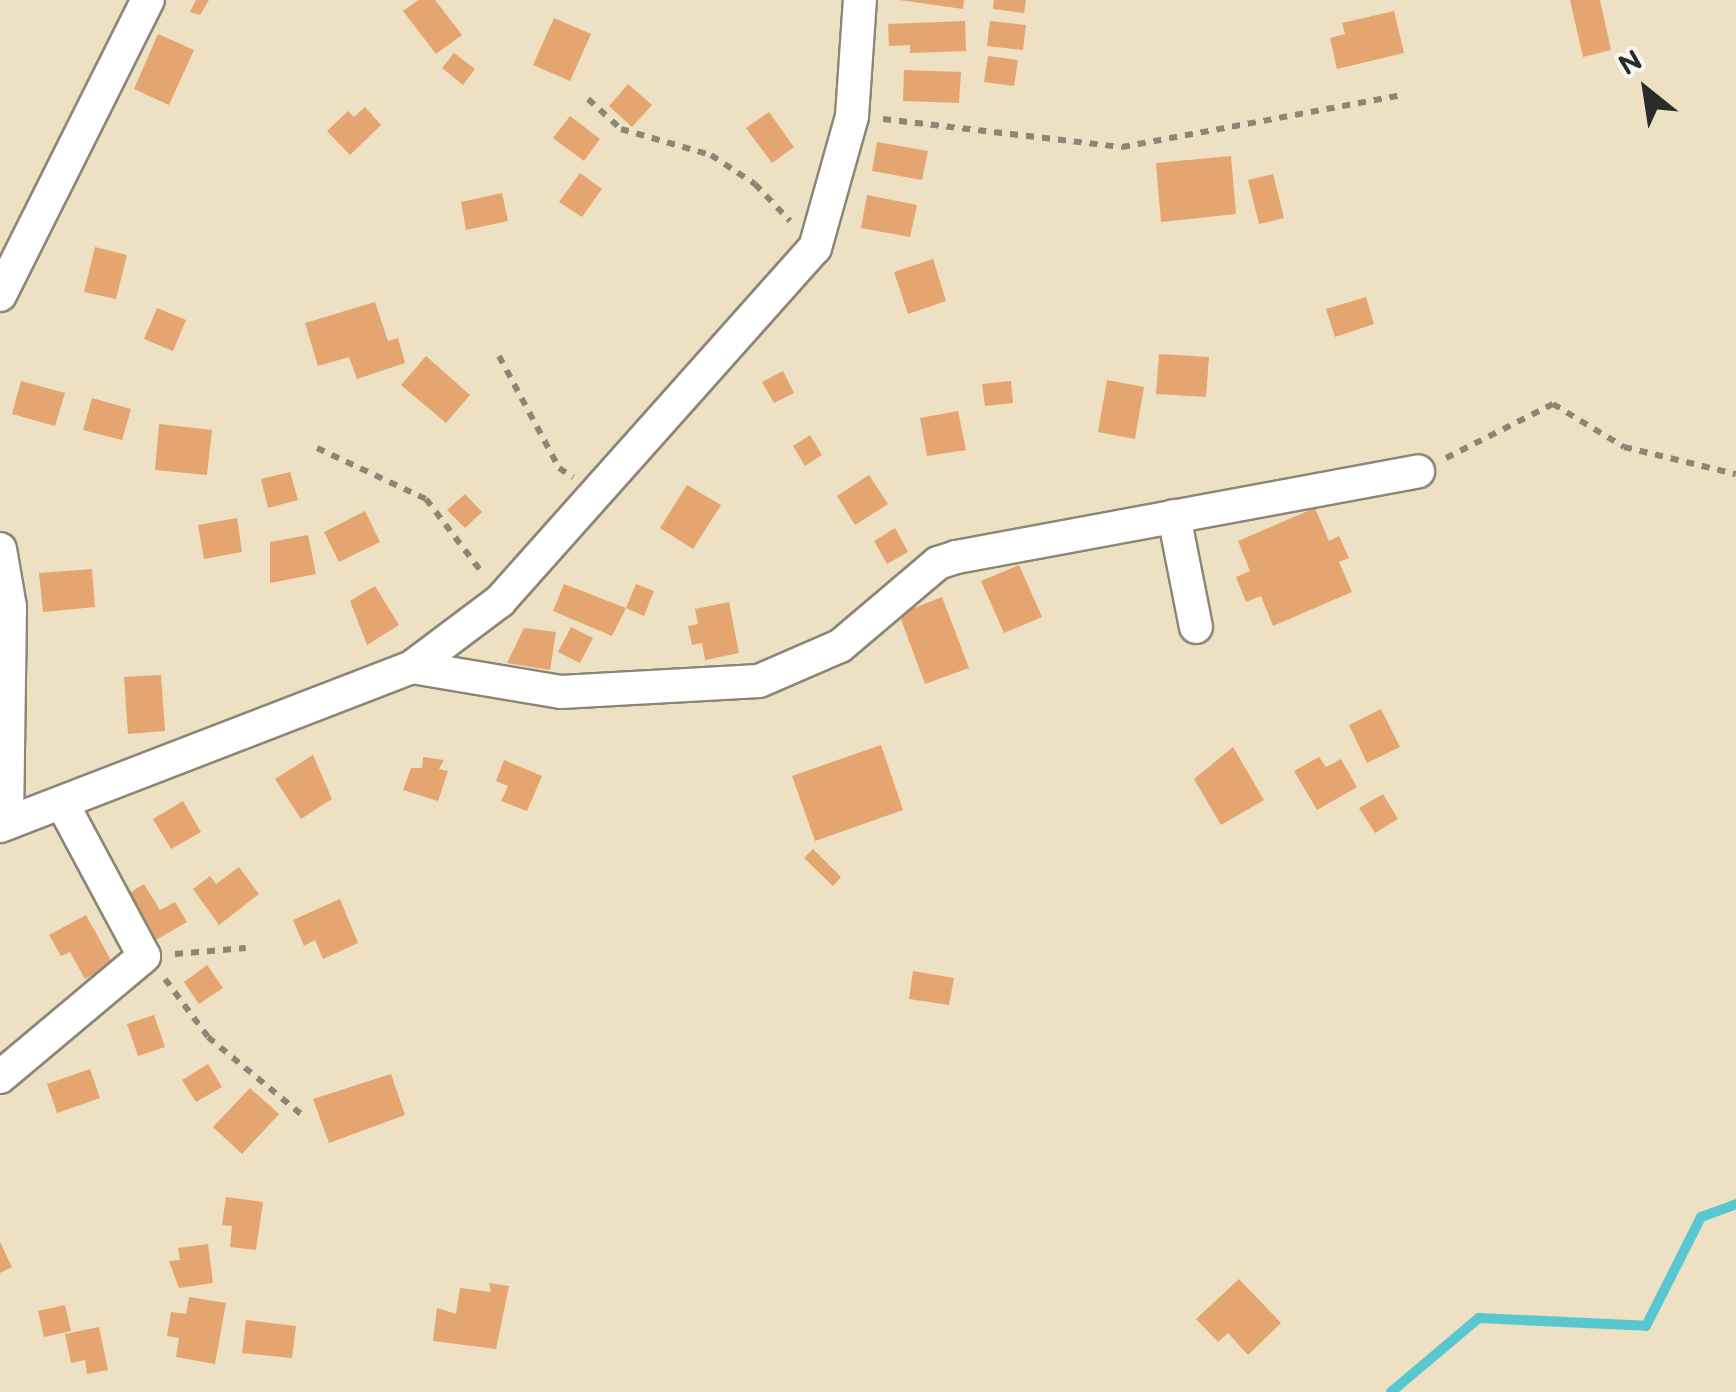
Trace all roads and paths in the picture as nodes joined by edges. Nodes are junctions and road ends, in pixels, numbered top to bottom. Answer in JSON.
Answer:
{"nodes":[{"id":1,"x":148,"y":0,"type":"edge"},
{"id":2,"x":860,"y":0,"type":"edge"},
{"id":3,"x":1398,"y":96,"type":"dead end"},
{"id":4,"x":588,"y":99,"type":"dead end"},
{"id":5,"x":852,"y":116,"type":"junction"},
{"id":6,"x":814,"y":248,"type":"junction"},
{"id":7,"x":0,"y":295,"type":"edge"},
{"id":8,"x":499,"y":356,"type":"dead end"},
{"id":9,"x":317,"y":448,"type":"dead end"},
{"id":10,"x":1418,"y":472,"type":"joint"},
{"id":11,"x":1736,"y":474,"type":"edge"},
{"id":12,"x":600,"y":493,"type":"junction"},
{"id":13,"x":1174,"y":516,"type":"junction"},
{"id":14,"x":0,"y":549,"type":"edge"},
{"id":15,"x":500,"y":601,"type":"junction"},
{"id":16,"x":1196,"y":627,"type":"dead end"},
{"id":17,"x":412,"y":668,"type":"junction"},
{"id":18,"x":62,"y":803,"type":"junction"},
{"id":19,"x":4,"y":824,"type":"edge"},
{"id":20,"x":246,"y":948,"type":"dead end"},
{"id":21,"x":144,"y":956,"type":"junction"},
{"id":22,"x":172,"y":987,"type":"dead end"},
{"id":23,"x":0,"y":1077,"type":"edge"},
{"id":24,"x":302,"y":1114,"type":"dead end"}],
"edges":[{"from":1,"to":7,"type":"street"},
{"from":2,"to":5,"type":"street"},
{"from":3,"to":5,"type":"path"},
{"from":4,"to":6,"type":"path"},
{"from":5,"to":6,"type":"street"},
{"from":6,"to":12,"type":"street"},
{"from":8,"to":12,"type":"path"},
{"from":9,"to":15,"type":"path"},
{"from":10,"to":11,"type":"path"},
{"from":10,"to":13,"type":"street"},
{"from":12,"to":15,"type":"street"},
{"from":13,"to":16,"type":"street"},
{"from":13,"to":17,"type":"street"},
{"from":14,"to":19,"type":"street"},
{"from":15,"to":17,"type":"street"},
{"from":17,"to":18,"type":"street"},
{"from":18,"to":19,"type":"street"},
{"from":18,"to":21,"type":"street"},
{"from":20,"to":21,"type":"path"},
{"from":21,"to":23,"type":"street"},
{"from":22,"to":24,"type":"path"}]}
